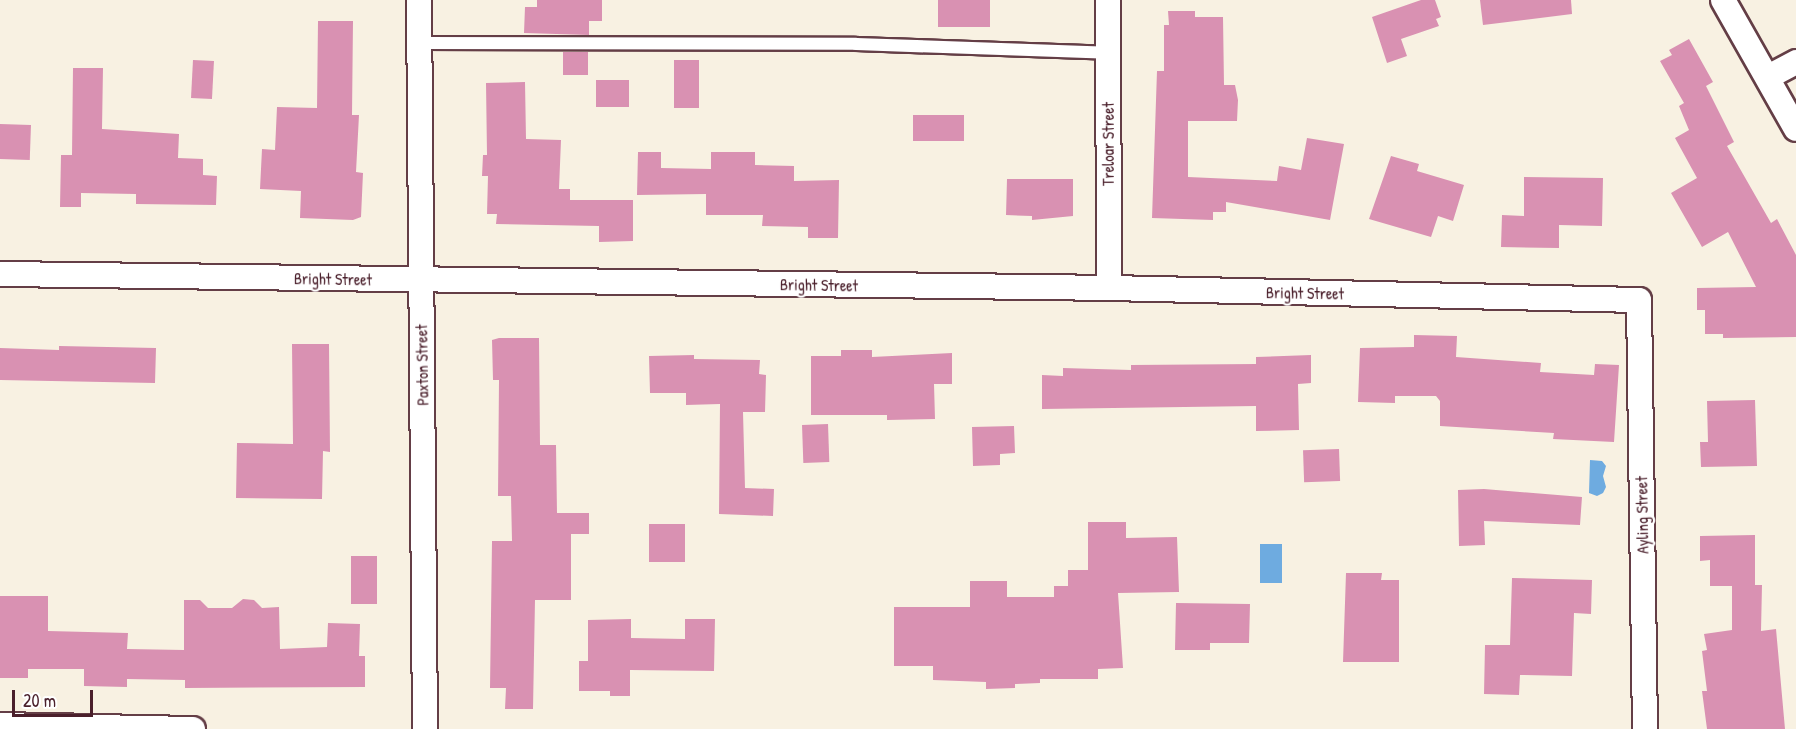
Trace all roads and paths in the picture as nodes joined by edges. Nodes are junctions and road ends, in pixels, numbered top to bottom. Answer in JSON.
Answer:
{"nodes":[{"id":1,"x":419,"y":0,"type":"edge"},
{"id":2,"x":1108,"y":0,"type":"edge"},
{"id":3,"x":1723,"y":0,"type":"edge"},
{"id":4,"x":419,"y":43,"type":"junction"},
{"id":5,"x":1108,"y":53,"type":"junction"},
{"id":6,"x":1796,"y":62,"type":"edge"},
{"id":7,"x":1768,"y":77,"type":"junction"},
{"id":8,"x":1796,"y":129,"type":"edge"},
{"id":9,"x":0,"y":274,"type":"edge"},
{"id":10,"x":421,"y":280,"type":"junction"},
{"id":11,"x":1109,"y":288,"type":"junction"},
{"id":12,"x":1639,"y":300,"type":"joint"},
{"id":13,"x":0,"y":725,"type":"edge"},
{"id":14,"x":120,"y":728,"type":"edge"},
{"id":15,"x":193,"y":729,"type":"edge"},
{"id":16,"x":425,"y":729,"type":"edge"},
{"id":17,"x":1645,"y":729,"type":"edge"}],
"edges":[{"from":1,"to":4,"type":"street","name":"Paxton Street"},
{"from":2,"to":5,"type":"street","name":"Treloar Street"},
{"from":3,"to":7,"type":"street"},
{"from":4,"to":5,"type":"lane"},
{"from":4,"to":10,"type":"street","name":"Paxton Street"},
{"from":5,"to":11,"type":"street","name":"Treloar Street"},
{"from":6,"to":7,"type":"street"},
{"from":7,"to":8,"type":"street"},
{"from":9,"to":10,"type":"street","name":"Bright Street"},
{"from":10,"to":11,"type":"street","name":"Bright Street"},
{"from":10,"to":16,"type":"street","name":"Paxton Street"},
{"from":11,"to":12,"type":"street","name":"Bright Street"},
{"from":12,"to":17,"type":"street","name":"Ayling Street"},
{"from":13,"to":14,"type":"street"},
{"from":14,"to":15,"type":"street"}]}
